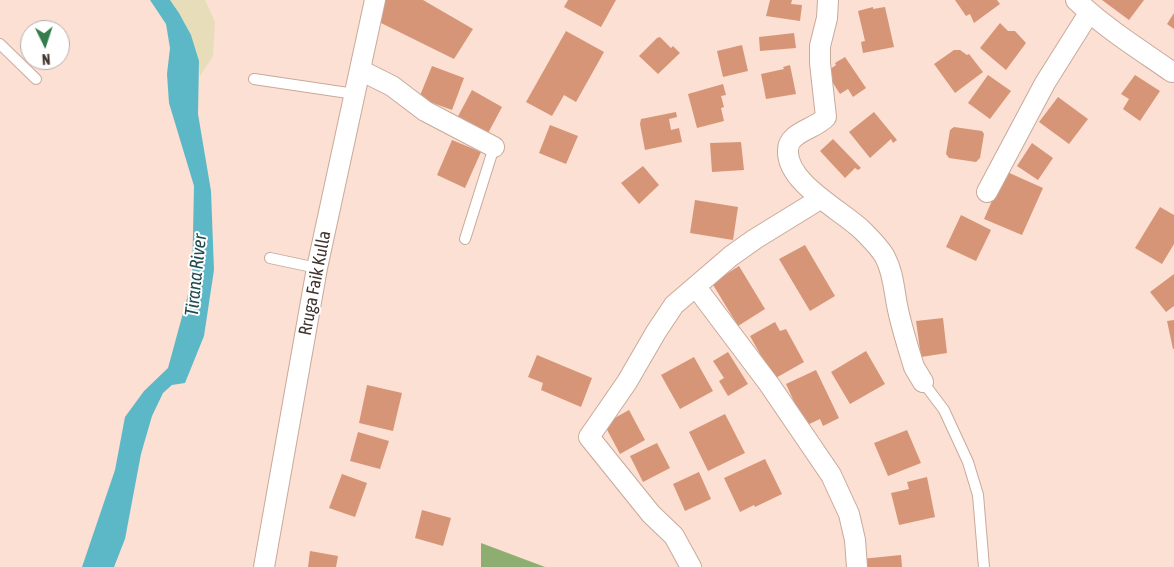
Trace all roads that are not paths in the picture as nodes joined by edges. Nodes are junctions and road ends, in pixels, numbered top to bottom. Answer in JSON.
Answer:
{"nodes":[{"id":1,"x":375,"y":0,"type":"edge"},
{"id":2,"x":828,"y":0,"type":"edge"},
{"id":3,"x":1083,"y":6,"type":"edge"},
{"id":4,"x":0,"y":44,"type":"edge"},
{"id":5,"x":360,"y":70,"type":"junction"},
{"id":6,"x":1172,"y":72,"type":"dead end"},
{"id":7,"x":36,"y":79,"type":"dead end"},
{"id":8,"x":254,"y":80,"type":"dead end"},
{"id":9,"x":355,"y":94,"type":"junction"},
{"id":10,"x":494,"y":147,"type":"joint"},
{"id":11,"x":987,"y":192,"type":"dead end"},
{"id":12,"x":820,"y":199,"type":"junction"},
{"id":13,"x":465,"y":239,"type":"dead end"},
{"id":14,"x":270,"y":258,"type":"dead end"},
{"id":15,"x":318,"y":268,"type":"junction"},
{"id":16,"x":696,"y":287,"type":"junction"},
{"id":17,"x":924,"y":382,"type":"joint"},
{"id":18,"x":264,"y":567,"type":"edge"},
{"id":19,"x":691,"y":567,"type":"edge"},
{"id":20,"x":857,"y":567,"type":"edge"},
{"id":21,"x":984,"y":567,"type":"edge"}],
"edges":[{"from":1,"to":5,"type":"street","name":"Rruga Faik Kulla"},
{"from":2,"to":12,"type":"street"},
{"from":3,"to":6,"type":"street"},
{"from":3,"to":11,"type":"street"},
{"from":4,"to":7,"type":"lane"},
{"from":5,"to":9,"type":"street","name":"Rruga Faik Kulla"},
{"from":5,"to":10,"type":"street"},
{"from":8,"to":9,"type":"lane"},
{"from":9,"to":15,"type":"street","name":"Rruga Faik Kulla"},
{"from":10,"to":13,"type":"lane"},
{"from":12,"to":16,"type":"street"},
{"from":12,"to":17,"type":"street"},
{"from":14,"to":15,"type":"lane"},
{"from":15,"to":18,"type":"street","name":"Rruga Faik Kulla"},
{"from":16,"to":19,"type":"street"},
{"from":16,"to":20,"type":"street"},
{"from":17,"to":21,"type":"lane"}]}
